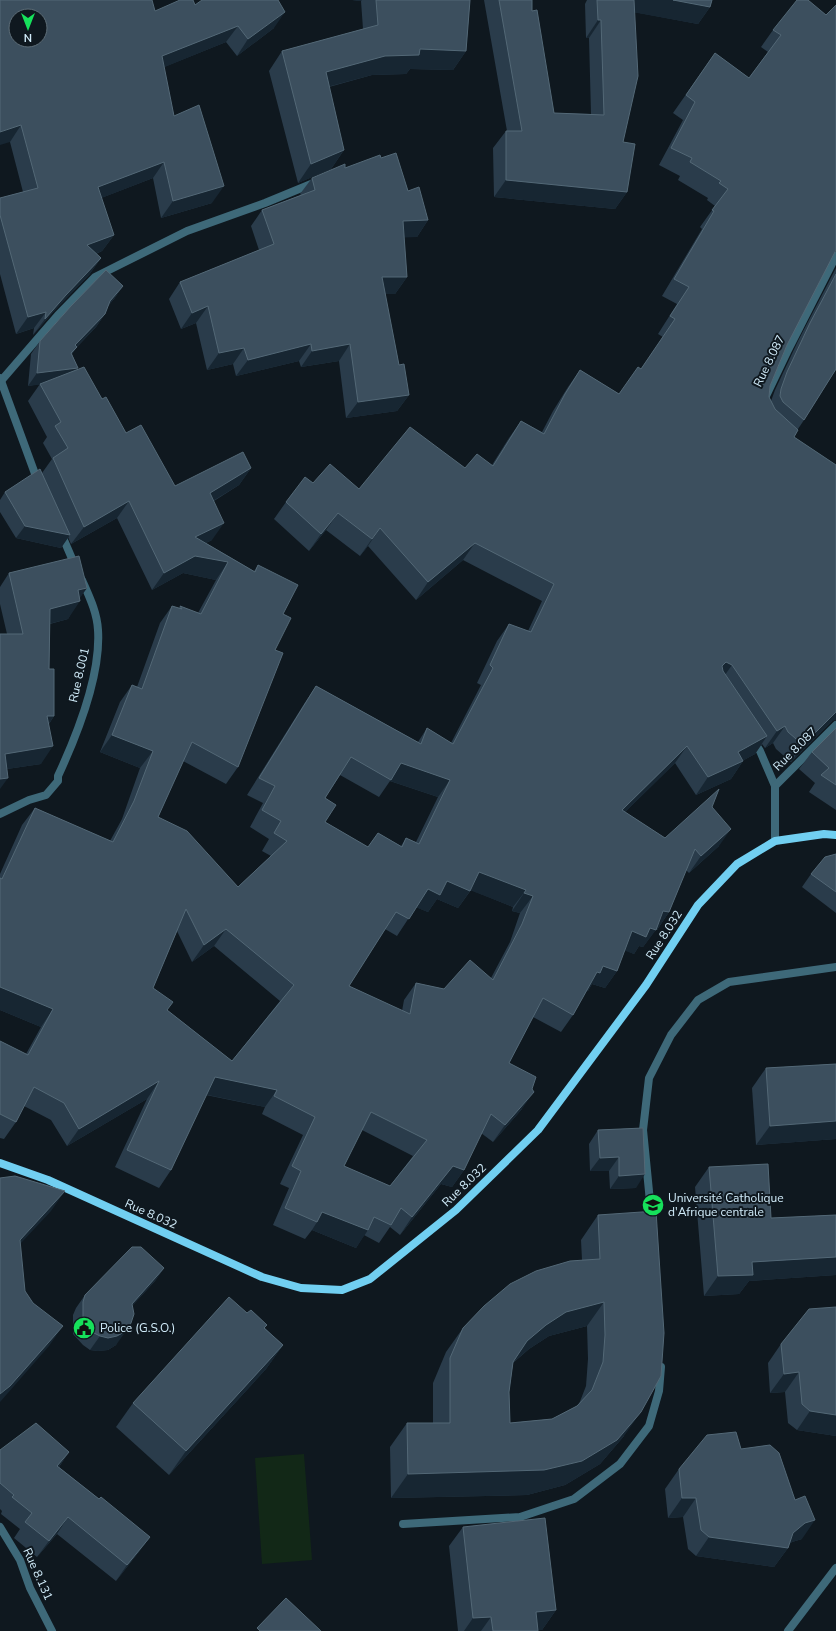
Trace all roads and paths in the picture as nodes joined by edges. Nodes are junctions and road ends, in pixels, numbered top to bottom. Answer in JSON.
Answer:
{"nodes":[{"id":1,"x":324,"y":178,"type":"edge"},
{"id":2,"x":836,"y":256,"type":"edge"},
{"id":3,"x":0,"y":379,"type":"edge"},
{"id":4,"x":763,"y":402,"type":"edge"},
{"id":5,"x":42,"y":492,"type":"edge"},
{"id":6,"x":58,"y":528,"type":"edge"},
{"id":7,"x":836,"y":725,"type":"edge"},
{"id":8,"x":748,"y":734,"type":"edge"},
{"id":9,"x":775,"y":786,"type":"junction"},
{"id":10,"x":0,"y":814,"type":"edge"},
{"id":11,"x":836,"y":835,"type":"edge"},
{"id":12,"x":775,"y":841,"type":"junction"},
{"id":13,"x":836,"y":968,"type":"edge"},
{"id":14,"x":0,"y":1163,"type":"edge"},
{"id":15,"x":653,"y":1232,"type":"edge"},
{"id":16,"x":661,"y":1359,"type":"edge"},
{"id":17,"x":403,"y":1524,"type":"dead end"},
{"id":18,"x":0,"y":1527,"type":"edge"},
{"id":19,"x":836,"y":1568,"type":"edge"},
{"id":20,"x":52,"y":1631,"type":"edge"},
{"id":21,"x":788,"y":1631,"type":"edge"}],
"edges":[{"from":1,"to":3,"type":"street"},
{"from":2,"to":4,"type":"street","name":"Rue 8.087"},
{"from":3,"to":5,"type":"street"},
{"from":6,"to":10,"type":"street","name":"Rue 8.001"},
{"from":7,"to":9,"type":"street","name":"Rue 8.087"},
{"from":8,"to":9,"type":"street"},
{"from":9,"to":12,"type":"street","name":"Rue 8.087"},
{"from":11,"to":12,"type":"street","name":"Rue 8.032"},
{"from":12,"to":14,"type":"street","name":"Rue 8.032"},
{"from":13,"to":15,"type":"street"},
{"from":16,"to":17,"type":"street"},
{"from":18,"to":20,"type":"street","name":"Rue 8.131"},
{"from":19,"to":21,"type":"street"}]}
